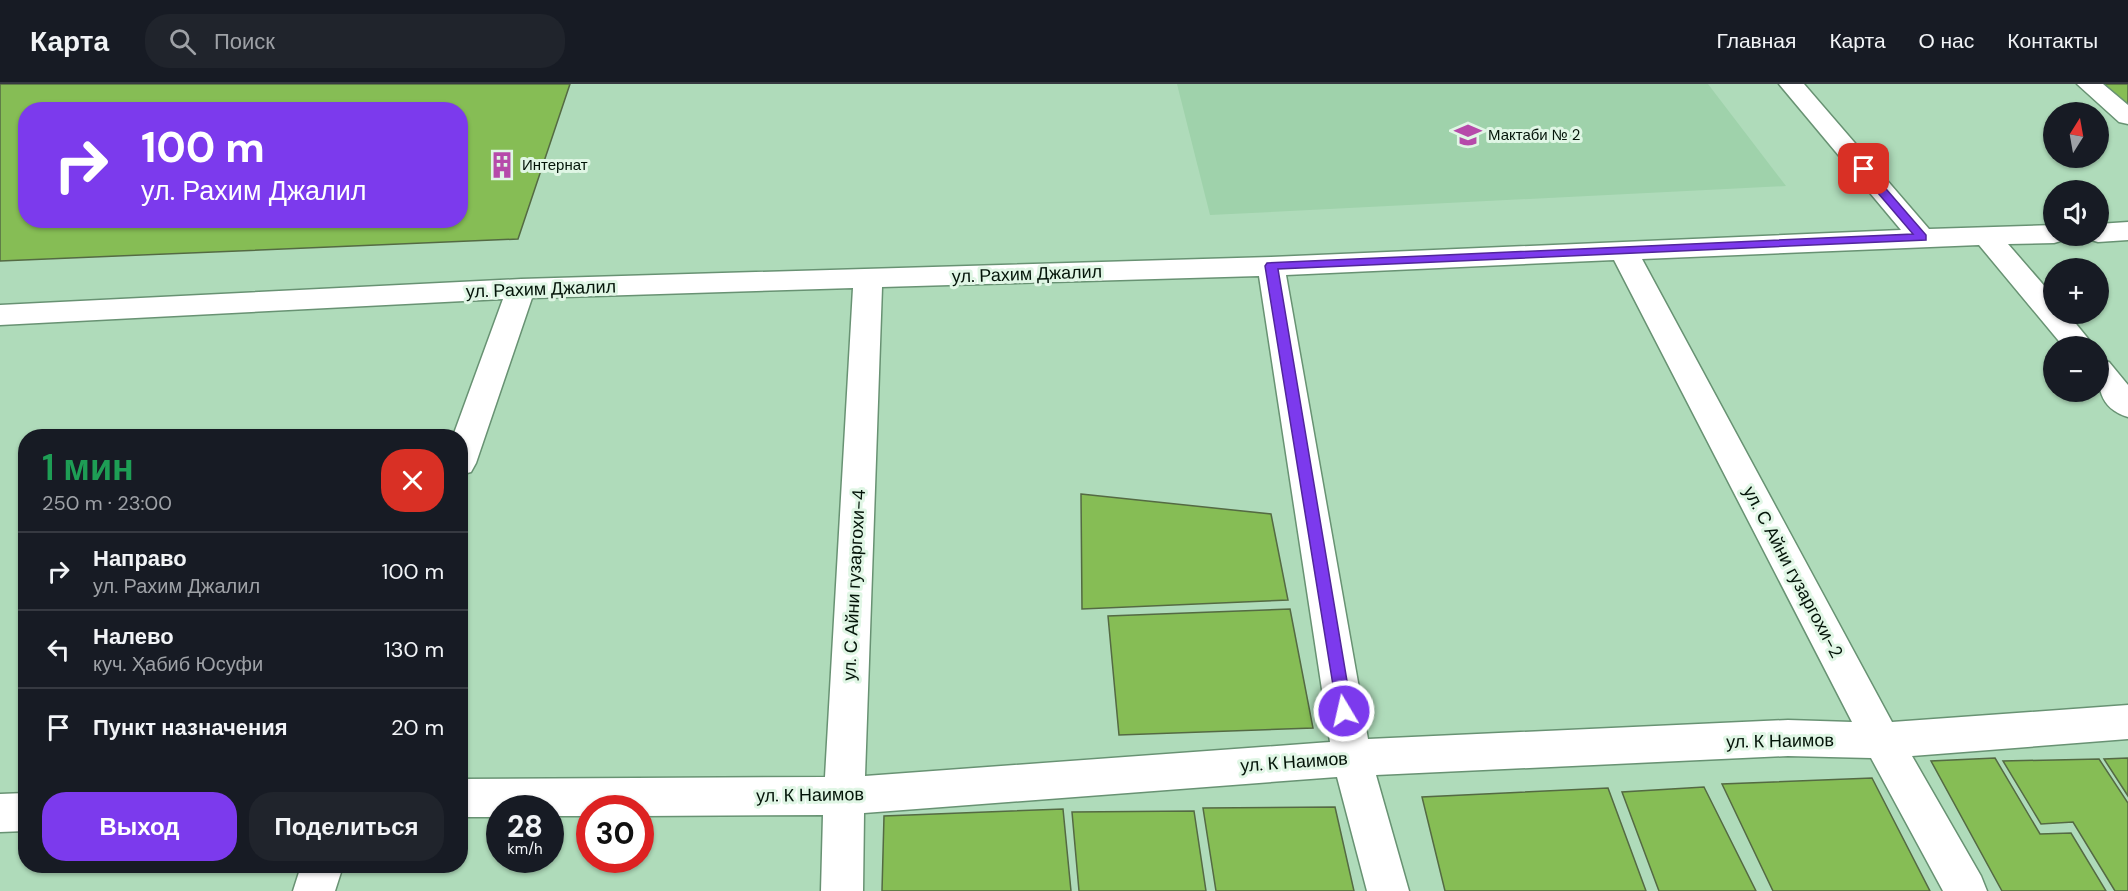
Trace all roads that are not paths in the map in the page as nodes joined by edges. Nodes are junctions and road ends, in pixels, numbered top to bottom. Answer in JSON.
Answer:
{"nodes":[{"id":1,"x":1791,"y":84,"type":"edge"},
{"id":2,"x":2089,"y":84,"type":"edge"},
{"id":3,"x":2128,"y":117,"type":"edge"},
{"id":4,"x":2128,"y":231,"type":"edge"},
{"id":5,"x":2109,"y":232,"type":"edge"},
{"id":6,"x":2043,"y":234,"type":"edge"},
{"id":7,"x":1987,"y":237,"type":"junction"},
{"id":8,"x":1922,"y":238,"type":"junction"},
{"id":9,"x":1623,"y":250,"type":"junction"},
{"id":10,"x":1271,"y":266,"type":"junction"},
{"id":11,"x":868,"y":279,"type":"junction"},
{"id":12,"x":521,"y":289,"type":"junction"},
{"id":13,"x":6,"y":322,"type":"edge"},
{"id":14,"x":2071,"y":336,"type":"edge"},
{"id":15,"x":2109,"y":383,"type":"edge"},
{"id":16,"x":2128,"y":406,"type":"edge"},
{"id":17,"x":468,"y":440,"type":"edge"},
{"id":18,"x":2128,"y":722,"type":"edge"},
{"id":19,"x":1882,"y":741,"type":"junction"},
{"id":20,"x":1352,"y":758,"type":"junction"},
{"id":21,"x":844,"y":796,"type":"junction"},
{"id":22,"x":468,"y":798,"type":"edge"},
{"id":23,"x":18,"y":812,"type":"edge"},
{"id":24,"x":0,"y":813,"type":"edge"},
{"id":25,"x":320,"y":873,"type":"edge"},
{"id":26,"x":314,"y":891,"type":"edge"},
{"id":27,"x":842,"y":891,"type":"edge"},
{"id":28,"x":1388,"y":891,"type":"edge"},
{"id":29,"x":1966,"y":891,"type":"edge"}],
"edges":[{"from":1,"to":8,"type":"street"},
{"from":2,"to":3,"type":"street"},
{"from":4,"to":5,"type":"street"},
{"from":6,"to":7,"type":"street","name":"ул. Рахим Джалил"},
{"from":7,"to":8,"type":"street","name":"ул. Рахим Джалил"},
{"from":7,"to":14,"type":"street"},
{"from":8,"to":9,"type":"street","name":"ул. Рахим Джалил"},
{"from":9,"to":10,"type":"street","name":"ул. Рахим Джалил"},
{"from":9,"to":19,"type":"street","name":"ул. С Айни гузаргохи-2"},
{"from":10,"to":11,"type":"street","name":"ул. Рахим Джалил"},
{"from":10,"to":20,"type":"street"},
{"from":11,"to":12,"type":"street","name":"ул. Рахим Джалил"},
{"from":11,"to":21,"type":"street","name":"ул. С Айни гузаргохи-4"},
{"from":12,"to":13,"type":"street","name":"ул. Рахим Джалил"},
{"from":12,"to":17,"type":"street"},
{"from":15,"to":16,"type":"street"},
{"from":18,"to":19,"type":"street","name":"ул. К Наимов"},
{"from":19,"to":20,"type":"street","name":"ул. К Наимов"},
{"from":19,"to":29,"type":"street","name":"ул. С Айни гузаргохи-2"},
{"from":20,"to":21,"type":"street","name":"ул. К Наимов"},
{"from":20,"to":28,"type":"street"},
{"from":21,"to":22,"type":"street","name":"ул. К Наимов"},
{"from":21,"to":27,"type":"street","name":"ул. С Айни гузаргохи-4"},
{"from":23,"to":24,"type":"street"},
{"from":25,"to":26,"type":"street"}]}
